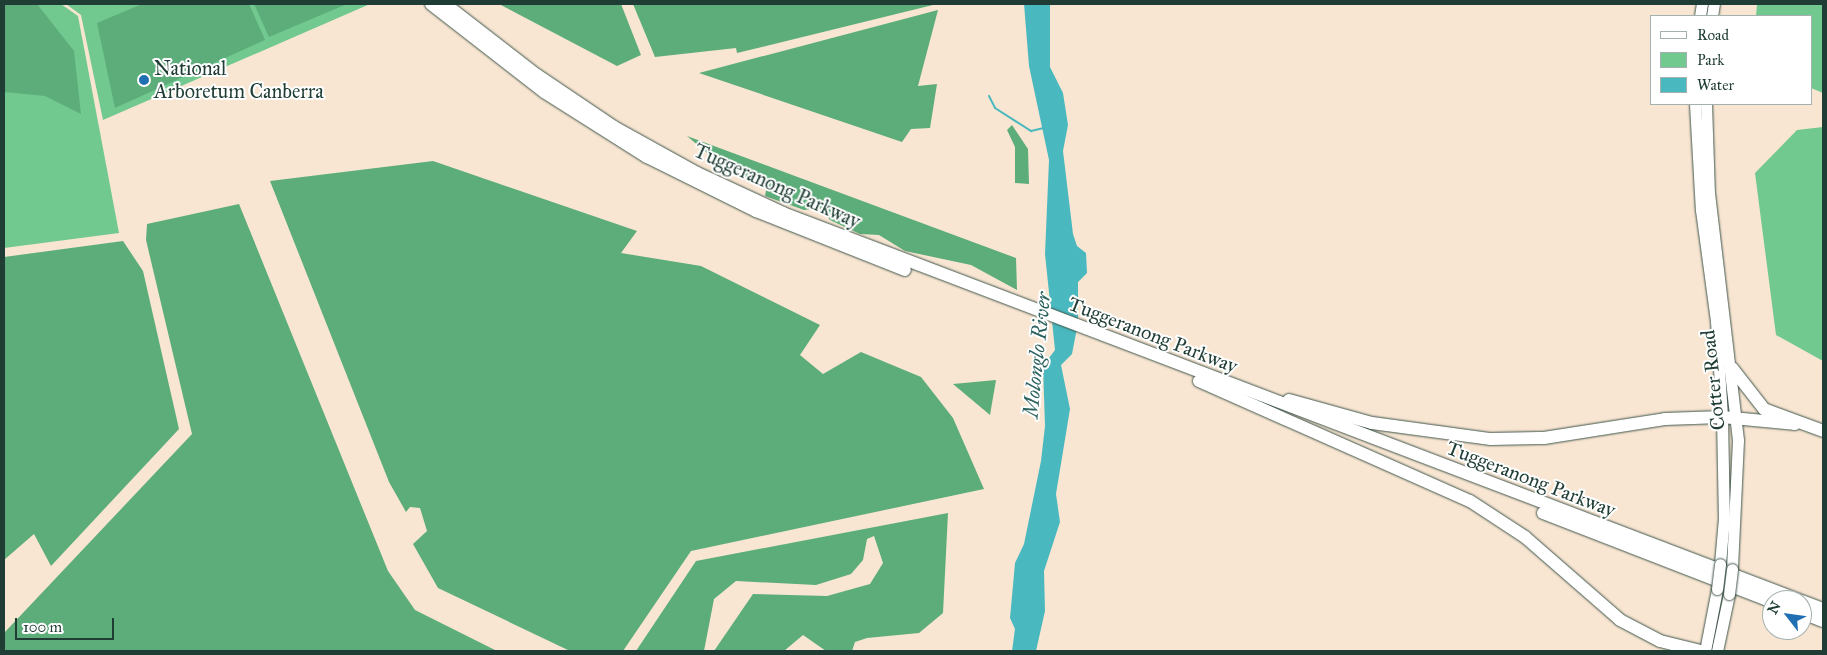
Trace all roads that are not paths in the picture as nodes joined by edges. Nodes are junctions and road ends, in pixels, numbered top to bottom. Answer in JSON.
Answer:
{"nodes":[{"id":1,"x":430,"y":4,"type":"edge"},
{"id":2,"x":445,"y":4,"type":"edge"},
{"id":3,"x":1695,"y":105,"type":"edge"},
{"id":4,"x":1706,"y":105,"type":"edge"},
{"id":5,"x":974,"y":291,"type":"junction"},
{"id":6,"x":1151,"y":358,"type":"junction"},
{"id":7,"x":1732,"y":368,"type":"junction"},
{"id":8,"x":1195,"y":379,"type":"junction"},
{"id":9,"x":1229,"y":384,"type":"junction"},
{"id":10,"x":1722,"y":417,"type":"junction"},
{"id":11,"x":1736,"y":418,"type":"junction"},
{"id":12,"x":1795,"y":424,"type":"junction"},
{"id":13,"x":1823,"y":431,"type":"edge"},
{"id":14,"x":1771,"y":590,"type":"edge"},
{"id":15,"x":1762,"y":598,"type":"edge"},
{"id":16,"x":1660,"y":641,"type":"junction"},
{"id":17,"x":1674,"y":651,"type":"edge"},
{"id":18,"x":1700,"y":651,"type":"edge"},
{"id":19,"x":1705,"y":651,"type":"edge"},
{"id":20,"x":1717,"y":651,"type":"edge"}],
"edges":[{"from":1,"to":5,"type":"highway","name":"Tuggeranong Parkway"},
{"from":2,"to":5,"type":"highway","name":"Tuggeranong Parkway"},
{"from":3,"to":10,"type":"main road","name":"Cotter Road"},
{"from":4,"to":7,"type":"main road","name":"Cotter Road"},
{"from":5,"to":6,"type":"highway","name":"Tuggeranong Parkway"},
{"from":6,"to":8,"type":"highway","name":"Tuggeranong Parkway"},
{"from":6,"to":9,"type":"highway","name":"Tuggeranong Parkway"},
{"from":7,"to":11,"type":"main road","name":"Cotter Road"},
{"from":7,"to":12,"type":"highway"},
{"from":8,"to":15,"type":"highway","name":"Tuggeranong Parkway"},
{"from":8,"to":16,"type":"highway"},
{"from":9,"to":10,"type":"highway"},
{"from":9,"to":14,"type":"highway","name":"Tuggeranong Parkway"},
{"from":10,"to":11,"type":"highway"},
{"from":10,"to":19,"type":"main road","name":"Cotter Road","bridge":true},
{"from":11,"to":12,"type":"highway"},
{"from":11,"to":20,"type":"main road","name":"Cotter Road","bridge":true},
{"from":12,"to":13,"type":"highway"},
{"from":16,"to":17,"type":"highway"},
{"from":16,"to":18,"type":"highway"}]}
